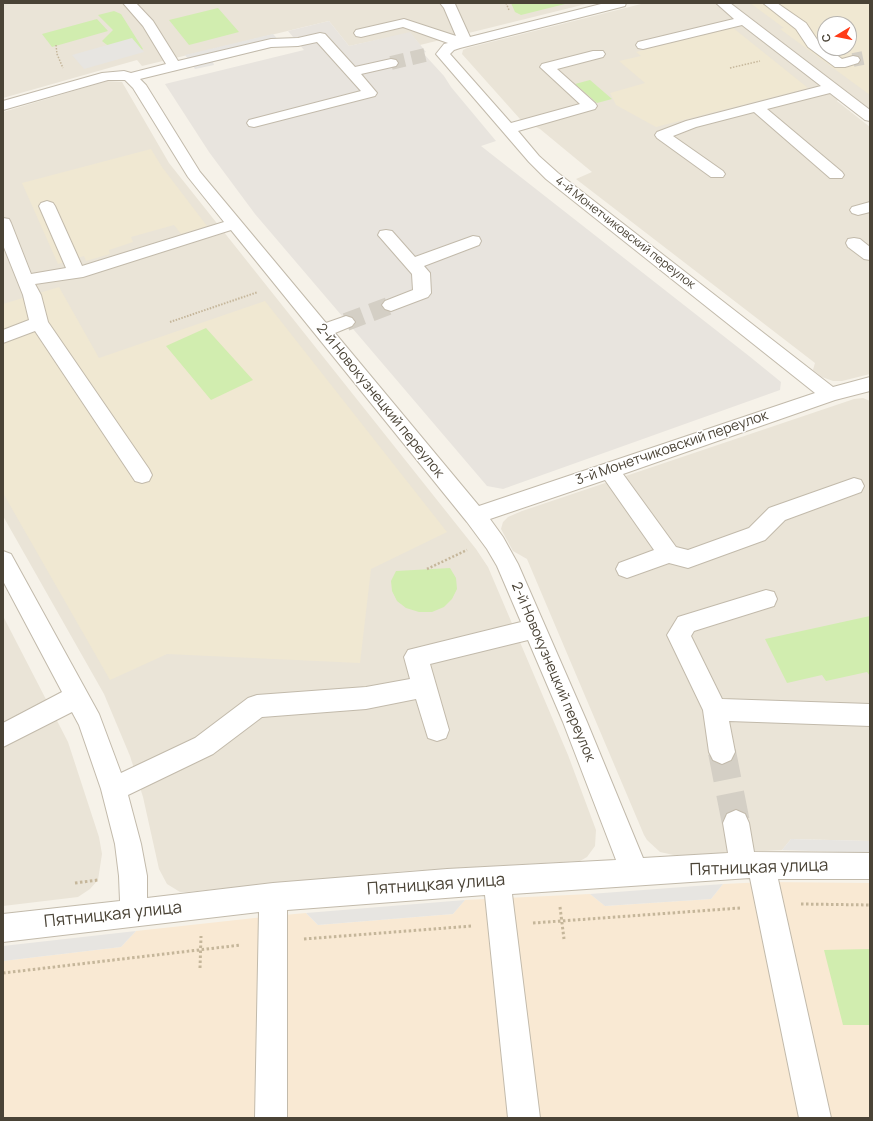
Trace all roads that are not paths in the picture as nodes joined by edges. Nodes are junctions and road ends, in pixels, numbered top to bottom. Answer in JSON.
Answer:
{"nodes":[{"id":1,"x":130,"y":3,"type":"edge"},
{"id":2,"x":446,"y":3,"type":"edge"},
{"id":3,"x":620,"y":3,"type":"edge"},
{"id":4,"x":722,"y":3,"type":"edge"},
{"id":5,"x":769,"y":3,"type":"edge"},
{"id":6,"x":744,"y":20,"type":"junction"},
{"id":7,"x":361,"y":33,"type":"dead end"},
{"id":8,"x":464,"y":42,"type":"junction"},
{"id":9,"x":643,"y":45,"type":"dead end"},
{"id":10,"x":598,"y":54,"type":"dead end"},
{"id":11,"x":831,"y":57,"type":"junction"},
{"id":12,"x":853,"y":60,"type":"tunnel mouth"},
{"id":13,"x":391,"y":63,"type":"tunnel mouth"},
{"id":14,"x":802,"y":65,"type":"junction"},
{"id":15,"x":175,"y":66,"type":"junction"},
{"id":16,"x":352,"y":72,"type":"junction"},
{"id":17,"x":130,"y":77,"type":"junction"},
{"id":18,"x":832,"y":88,"type":"junction"},
{"id":19,"x":3,"y":106,"type":"edge"},
{"id":20,"x":756,"y":107,"type":"junction"},
{"id":21,"x":870,"y":117,"type":"edge"},
{"id":22,"x":254,"y":123,"type":"dead end"},
{"id":23,"x":507,"y":129,"type":"junction"},
{"id":24,"x":717,"y":174,"type":"dead end"},
{"id":25,"x":836,"y":175,"type":"dead end"},
{"id":26,"x":47,"y":206,"type":"dead end"},
{"id":27,"x":3,"y":223,"type":"edge"},
{"id":28,"x":234,"y":224,"type":"junction"},
{"id":29,"x":386,"y":235,"type":"dead end"},
{"id":30,"x":473,"y":241,"type":"dead end"},
{"id":31,"x":854,"y":242,"type":"dead end"},
{"id":32,"x":870,"y":255,"type":"edge"},
{"id":33,"x":412,"y":264,"type":"junction"},
{"id":34,"x":77,"y":273,"type":"junction"},
{"id":35,"x":25,"y":281,"type":"junction"},
{"id":36,"x":391,"y":304,"type":"tunnel mouth"},
{"id":37,"x":346,"y":322,"type":"tunnel mouth"},
{"id":38,"x":39,"y":323,"type":"junction"},
{"id":39,"x":323,"y":331,"type":"junction"},
{"id":40,"x":3,"y":337,"type":"edge"},
{"id":41,"x":869,"y":386,"type":"edge"},
{"id":42,"x":830,"y":395,"type":"junction"},
{"id":43,"x":609,"y":470,"type":"junction"},
{"id":44,"x":142,"y":476,"type":"dead end"},
{"id":45,"x":854,"y":486,"type":"dead end"},
{"id":46,"x":475,"y":516,"type":"junction"},
{"id":47,"x":669,"y":554,"type":"junction"},
{"id":48,"x":3,"y":560,"type":"edge"},
{"id":49,"x":627,"y":569,"type":"dead end"},
{"id":50,"x":766,"y":599,"type":"dead end"},
{"id":51,"x":535,"y":629,"type":"junction"},
{"id":52,"x":425,"y":687,"type":"junction"},
{"id":53,"x":76,"y":697,"type":"junction"},
{"id":54,"x":715,"y":710,"type":"junction"},
{"id":55,"x":870,"y":715,"type":"edge"},
{"id":56,"x":437,"y":730,"type":"dead end"},
{"id":57,"x":3,"y":736,"type":"edge"},
{"id":58,"x":722,"y":752,"type":"tunnel mouth"},
{"id":59,"x":114,"y":789,"type":"junction"},
{"id":60,"x":736,"y":823,"type":"tunnel mouth"},
{"id":61,"x":752,"y":865,"type":"junction"},
{"id":62,"x":870,"y":866,"type":"edge"},
{"id":63,"x":635,"y":873,"type":"junction"},
{"id":64,"x":497,"y":880,"type":"junction"},
{"id":65,"x":273,"y":897,"type":"junction"},
{"id":66,"x":134,"y":913,"type":"junction"},
{"id":67,"x":3,"y":928,"type":"edge"},
{"id":68,"x":271,"y":1118,"type":"edge"},
{"id":69,"x":524,"y":1118,"type":"edge"},
{"id":70,"x":815,"y":1118,"type":"edge"}],
"edges":[{"from":1,"to":15,"type":"street"},
{"from":2,"to":8,"type":"street"},
{"from":3,"to":8,"type":"street"},
{"from":4,"to":6,"type":"street"},
{"from":5,"to":11,"type":"street"},
{"from":6,"to":9,"type":"street"},
{"from":6,"to":14,"type":"street"},
{"from":7,"to":8,"type":"street"},
{"from":8,"to":23,"type":"street","name":"4-й Монетчиковский переулок"},
{"from":10,"to":23,"type":"street"},
{"from":11,"to":12,"type":"street"},
{"from":11,"to":14,"type":"street"},
{"from":13,"to":16,"type":"street"},
{"from":14,"to":18,"type":"street"},
{"from":15,"to":16,"type":"street"},
{"from":15,"to":17,"type":"street"},
{"from":16,"to":22,"type":"street"},
{"from":17,"to":19,"type":"street"},
{"from":17,"to":28,"type":"street","name":"2-й Новокузнецкий переулок"},
{"from":18,"to":20,"type":"street"},
{"from":18,"to":21,"type":"street"},
{"from":20,"to":24,"type":"street"},
{"from":20,"to":25,"type":"street"},
{"from":23,"to":42,"type":"street","name":"4-й Монетчиковский переулок"},
{"from":26,"to":34,"type":"street"},
{"from":27,"to":35,"type":"street"},
{"from":28,"to":34,"type":"street"},
{"from":28,"to":39,"type":"street","name":"2-й Новокузнецкий переулок"},
{"from":29,"to":33,"type":"street"},
{"from":30,"to":33,"type":"street"},
{"from":31,"to":32,"type":"street"},
{"from":33,"to":36,"type":"street"},
{"from":34,"to":35,"type":"street"},
{"from":35,"to":38,"type":"street"},
{"from":37,"to":39,"type":"street"},
{"from":38,"to":40,"type":"street"},
{"from":38,"to":44,"type":"street"},
{"from":39,"to":46,"type":"street","name":"2-й Новокузнецкий переулок"},
{"from":41,"to":42,"type":"street","name":"3-й Монетчиковский переулок"},
{"from":42,"to":43,"type":"street","name":"3-й Монетчиковский переулок"},
{"from":43,"to":46,"type":"street","name":"3-й Монетчиковский переулок"},
{"from":43,"to":47,"type":"street"},
{"from":45,"to":47,"type":"street"},
{"from":46,"to":51,"type":"street","name":"2-й Новокузнецкий переулок"},
{"from":47,"to":49,"type":"street"},
{"from":48,"to":53,"type":"street"},
{"from":50,"to":54,"type":"street"},
{"from":51,"to":52,"type":"street"},
{"from":51,"to":63,"type":"street","name":"2-й Новокузнецкий переулок"},
{"from":52,"to":56,"type":"street"},
{"from":52,"to":59,"type":"street"},
{"from":53,"to":57,"type":"street"},
{"from":53,"to":59,"type":"street"},
{"from":54,"to":55,"type":"street"},
{"from":54,"to":58,"type":"street"},
{"from":59,"to":66,"type":"street"},
{"from":60,"to":61,"type":"street"},
{"from":61,"to":62,"type":"street","name":"Пятницкая улица"},
{"from":61,"to":63,"type":"street","name":"Пятницкая улица"},
{"from":61,"to":70,"type":"street"},
{"from":63,"to":64,"type":"street","name":"Пятницкая улица"},
{"from":64,"to":65,"type":"street","name":"Пятницкая улица"},
{"from":64,"to":69,"type":"street"},
{"from":65,"to":66,"type":"street","name":"Пятницкая улица"},
{"from":65,"to":68,"type":"street"},
{"from":66,"to":67,"type":"street","name":"Пятницкая улица"}]}
